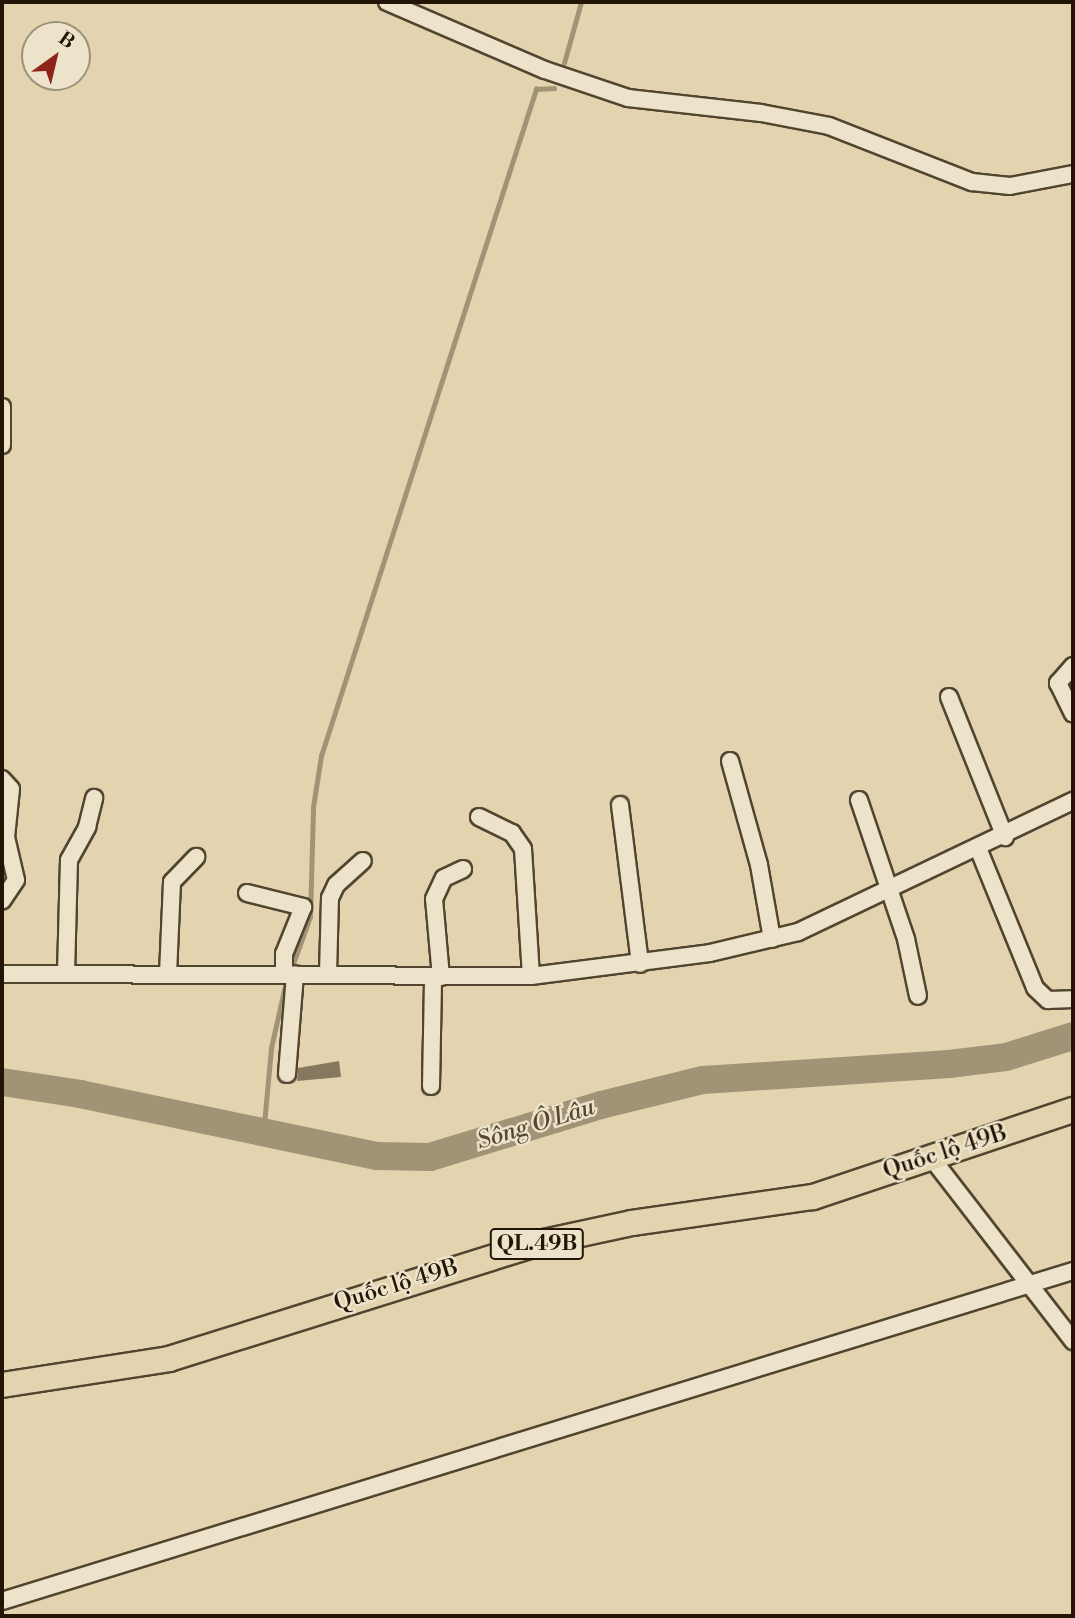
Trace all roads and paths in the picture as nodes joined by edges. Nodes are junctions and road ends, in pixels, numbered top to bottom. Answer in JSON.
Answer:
{"nodes":[{"id":1,"x":387,"y":2,"type":"edge"},
{"id":2,"x":1073,"y":174,"type":"edge"},
{"id":3,"x":2,"y":409,"type":"edge"},
{"id":4,"x":2,"y":445,"type":"edge"},
{"id":5,"x":1073,"y":666,"type":"edge"},
{"id":6,"x":950,"y":697,"type":"dead end"},
{"id":7,"x":1073,"y":714,"type":"edge"},
{"id":8,"x":730,"y":761,"type":"dead end"},
{"id":9,"x":2,"y":779,"type":"edge"},
{"id":10,"x":94,"y":798,"type":"dead end"},
{"id":11,"x":859,"y":800,"type":"dead end"},
{"id":12,"x":1073,"y":801,"type":"edge"},
{"id":13,"x":620,"y":805,"type":"dead end"},
{"id":14,"x":479,"y":817,"type":"dead end"},
{"id":15,"x":1004,"y":837,"type":"junction"},
{"id":16,"x":978,"y":848,"type":"junction"},
{"id":17,"x":196,"y":857,"type":"dead end"},
{"id":18,"x":363,"y":861,"type":"dead end"},
{"id":19,"x":463,"y":870,"type":"dead end"},
{"id":20,"x":888,"y":892,"type":"junction"},
{"id":21,"x":247,"y":893,"type":"dead end"},
{"id":22,"x":2,"y":901,"type":"edge"},
{"id":23,"x":772,"y":939,"type":"junction"},
{"id":24,"x":640,"y":964,"type":"junction"},
{"id":25,"x":2,"y":974,"type":"edge"},
{"id":26,"x":66,"y":974,"type":"junction"},
{"id":27,"x":168,"y":974,"type":"junction"},
{"id":28,"x":289,"y":974,"type":"junction"},
{"id":29,"x":328,"y":974,"type":"junction"},
{"id":30,"x":531,"y":976,"type":"junction"},
{"id":31,"x":437,"y":977,"type":"junction"},
{"id":32,"x":918,"y":996,"type":"dead end"},
{"id":33,"x":1073,"y":999,"type":"edge"},
{"id":34,"x":288,"y":1074,"type":"dead end"},
{"id":35,"x":431,"y":1086,"type":"dead end"},
{"id":36,"x":1073,"y":1110,"type":"edge"},
{"id":37,"x":930,"y":1156,"type":"junction"},
{"id":38,"x":1073,"y":1271,"type":"edge"},
{"id":39,"x":1030,"y":1284,"type":"junction"},
{"id":40,"x":1073,"y":1341,"type":"edge"},
{"id":41,"x":2,"y":1385,"type":"edge"},
{"id":42,"x":2,"y":1601,"type":"edge"}],
"edges":[{"from":1,"to":2,"type":"street"},
{"from":3,"to":4,"type":"street"},
{"from":5,"to":7,"type":"street"},
{"from":6,"to":15,"type":"street"},
{"from":8,"to":23,"type":"street"},
{"from":9,"to":22,"type":"street"},
{"from":10,"to":26,"type":"street"},
{"from":11,"to":20,"type":"street"},
{"from":12,"to":15,"type":"street"},
{"from":13,"to":24,"type":"street"},
{"from":14,"to":30,"type":"street"},
{"from":15,"to":16,"type":"street"},
{"from":16,"to":20,"type":"street"},
{"from":16,"to":33,"type":"street"},
{"from":17,"to":27,"type":"street"},
{"from":18,"to":29,"type":"street"},
{"from":19,"to":31,"type":"street"},
{"from":20,"to":23,"type":"street"},
{"from":20,"to":32,"type":"street"},
{"from":21,"to":28,"type":"street"},
{"from":23,"to":24,"type":"street"},
{"from":24,"to":30,"type":"street"},
{"from":25,"to":26,"type":"street"},
{"from":26,"to":27,"type":"street"},
{"from":27,"to":28,"type":"street"},
{"from":28,"to":29,"type":"street"},
{"from":28,"to":34,"type":"street"},
{"from":29,"to":31,"type":"street"},
{"from":30,"to":31,"type":"street"},
{"from":31,"to":35,"type":"street"},
{"from":36,"to":37,"type":"main road","name":"Quốc lộ 49B","number":"QL.49B"},
{"from":37,"to":39,"type":"street"},
{"from":37,"to":41,"type":"main road","name":"Quốc lộ 49B","number":"QL.49B"},
{"from":38,"to":39,"type":"street"},
{"from":39,"to":40,"type":"street"},
{"from":39,"to":42,"type":"street"}]}
